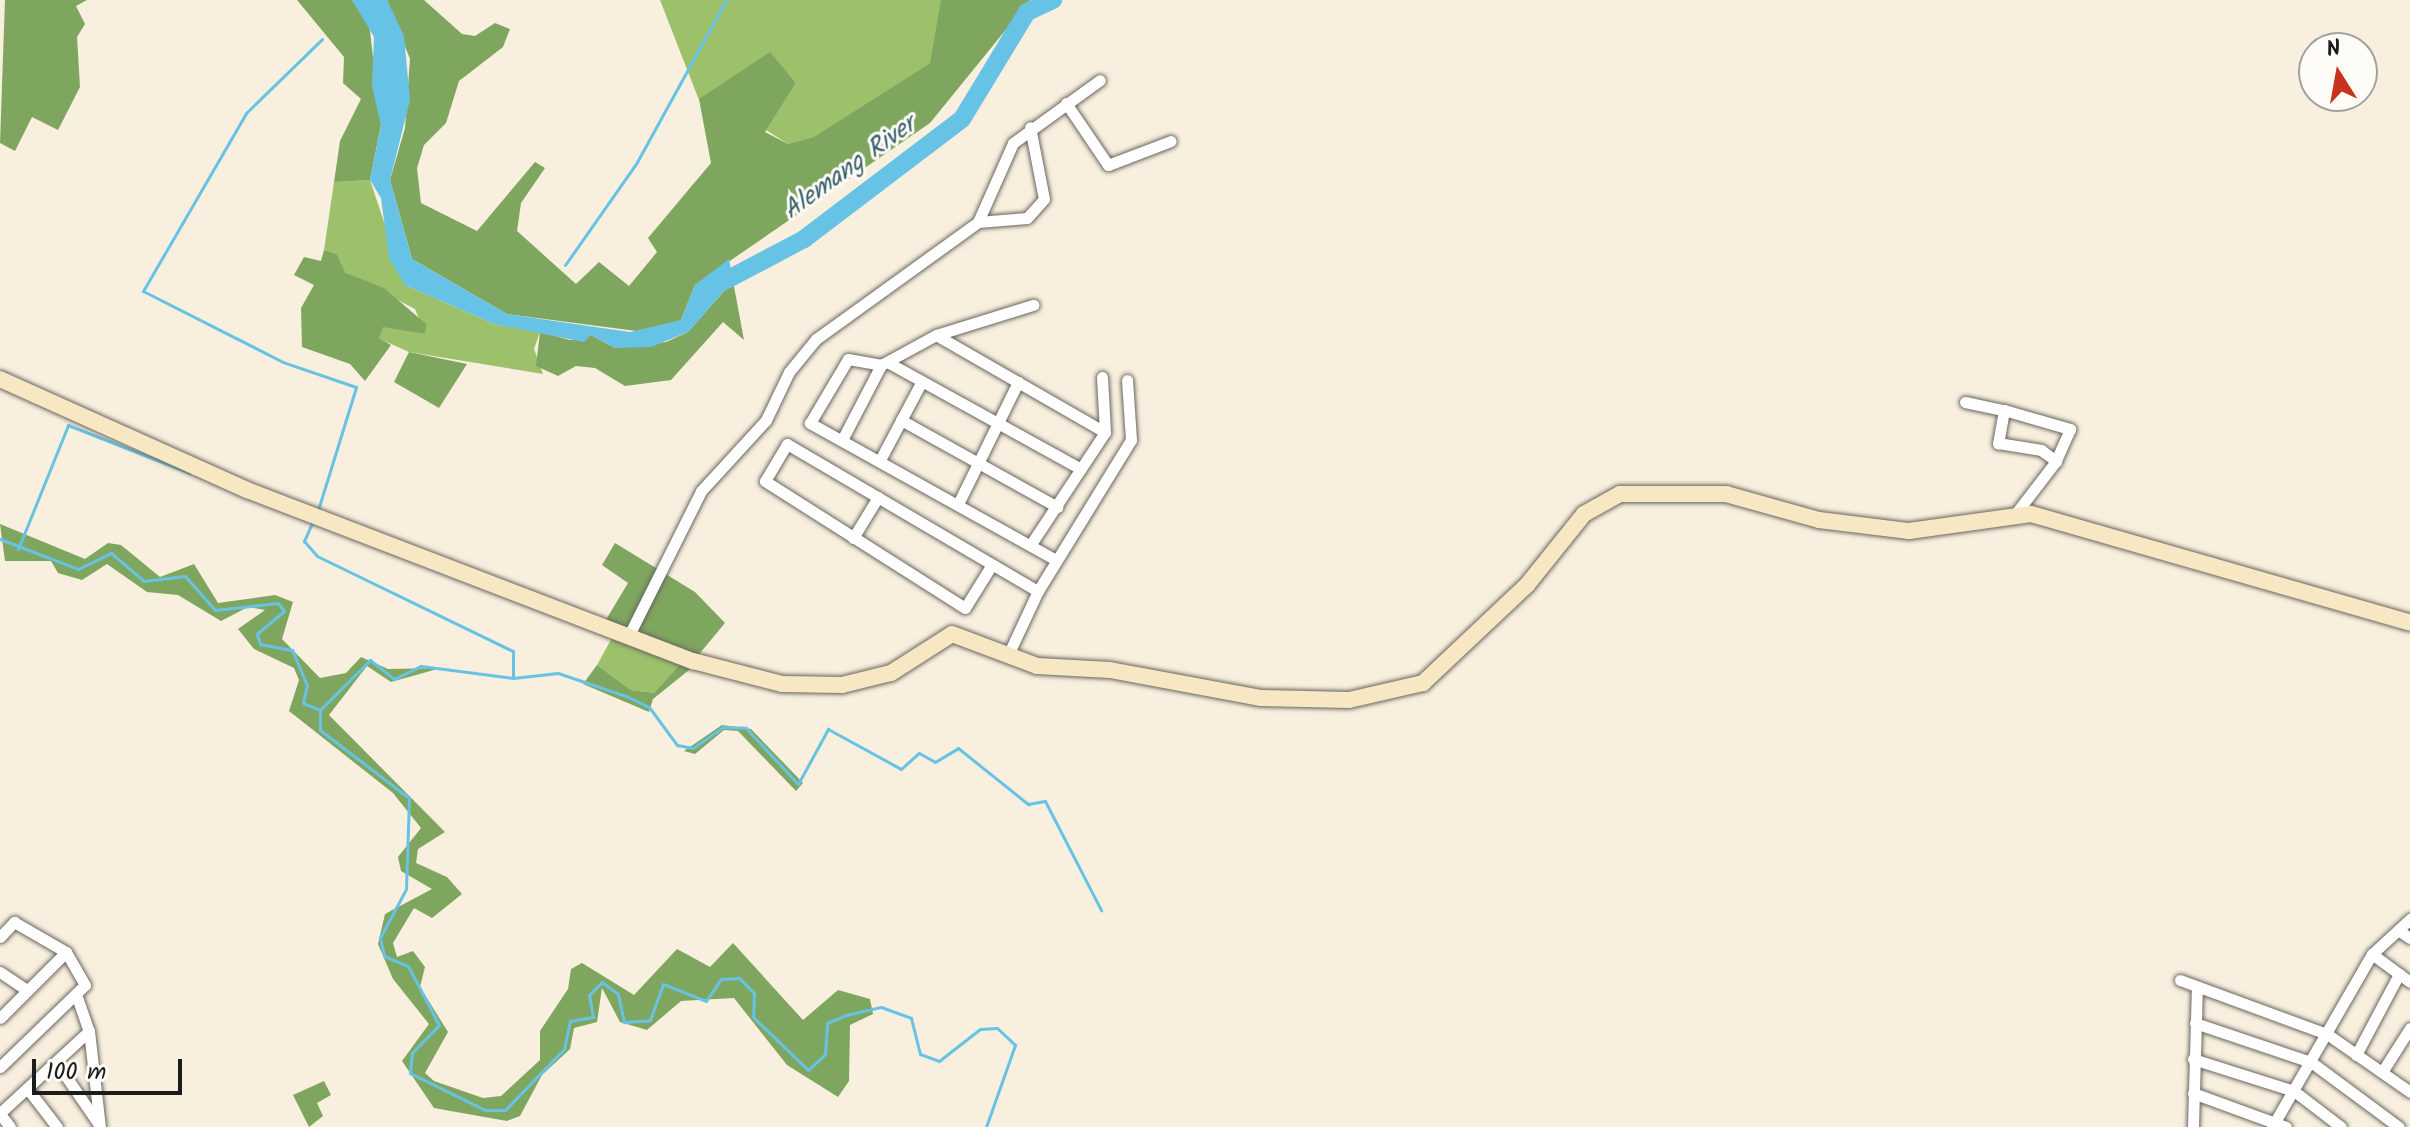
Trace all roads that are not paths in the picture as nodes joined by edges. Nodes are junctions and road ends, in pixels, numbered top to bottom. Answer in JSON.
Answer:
{"nodes":[{"id":1,"x":1100,"y":80,"type":"dead end"},
{"id":2,"x":1066,"y":103,"type":"junction"},
{"id":3,"x":1030,"y":127,"type":"junction"},
{"id":4,"x":1171,"y":141,"type":"dead end"},
{"id":5,"x":978,"y":222,"type":"junction"},
{"id":6,"x":1033,"y":305,"type":"dead end"},
{"id":7,"x":936,"y":335,"type":"junction"},
{"id":8,"x":885,"y":364,"type":"junction"},
{"id":9,"x":1102,"y":377,"type":"dead end"},
{"id":10,"x":0,"y":379,"type":"edge"},
{"id":11,"x":1127,"y":380,"type":"dead end"},
{"id":12,"x":922,"y":381,"type":"junction"},
{"id":13,"x":1018,"y":382,"type":"junction"},
{"id":14,"x":1965,"y":402,"type":"dead end"},
{"id":15,"x":2004,"y":410,"type":"junction"},
{"id":16,"x":901,"y":420,"type":"junction"},
{"id":17,"x":999,"y":421,"type":"junction"},
{"id":18,"x":1105,"y":432,"type":"junction"},
{"id":19,"x":842,"y":440,"type":"junction"},
{"id":20,"x":880,"y":460,"type":"junction"},
{"id":21,"x":2056,"y":461,"type":"junction"},
{"id":22,"x":977,"y":462,"type":"junction"},
{"id":23,"x":1081,"y":469,"type":"junction"},
{"id":24,"x":878,"y":497,"type":"junction"},
{"id":25,"x":959,"y":502,"type":"junction"},
{"id":26,"x":1057,"y":507,"type":"junction"},
{"id":27,"x":2013,"y":517,"type":"junction"},
{"id":28,"x":853,"y":538,"type":"junction"},
{"id":29,"x":1031,"y":544,"type":"junction"},
{"id":30,"x":1056,"y":560,"type":"junction"},
{"id":31,"x":991,"y":566,"type":"junction"},
{"id":32,"x":1038,"y":591,"type":"junction"},
{"id":33,"x":2410,"y":623,"type":"edge"},
{"id":34,"x":628,"y":637,"type":"junction"},
{"id":35,"x":1008,"y":655,"type":"junction"},
{"id":36,"x":2410,"y":919,"type":"edge"},
{"id":37,"x":2398,"y":930,"type":"junction"},
{"id":38,"x":0,"y":937,"type":"edge"},
{"id":39,"x":2410,"y":938,"type":"edge"},
{"id":40,"x":66,"y":952,"type":"junction"},
{"id":41,"x":2372,"y":954,"type":"junction"},
{"id":42,"x":0,"y":972,"type":"edge"},
{"id":43,"x":2399,"y":974,"type":"junction"},
{"id":44,"x":2180,"y":980,"type":"dead end"},
{"id":45,"x":2410,"y":982,"type":"edge"},
{"id":46,"x":2197,"y":988,"type":"junction"},
{"id":47,"x":27,"y":990,"type":"junction"},
{"id":48,"x":76,"y":994,"type":"junction"},
{"id":49,"x":0,"y":1018,"type":"edge"},
{"id":50,"x":2195,"y":1023,"type":"junction"},
{"id":51,"x":2410,"y":1028,"type":"edge"},
{"id":52,"x":89,"y":1031,"type":"junction"},
{"id":53,"x":2327,"y":1034,"type":"junction"},
{"id":54,"x":2356,"y":1055,"type":"junction"},
{"id":55,"x":2193,"y":1059,"type":"junction"},
{"id":56,"x":56,"y":1062,"type":"junction"},
{"id":57,"x":2311,"y":1062,"type":"junction"},
{"id":58,"x":0,"y":1067,"type":"edge"},
{"id":59,"x":2382,"y":1072,"type":"junction"},
{"id":60,"x":27,"y":1088,"type":"junction"},
{"id":61,"x":2294,"y":1091,"type":"junction"},
{"id":62,"x":2410,"y":1092,"type":"edge"},
{"id":63,"x":2193,"y":1093,"type":"junction"},
{"id":64,"x":0,"y":1113,"type":"edge"},
{"id":65,"x":2278,"y":1125,"type":"edge"},
{"id":66,"x":10,"y":1127,"type":"edge"},
{"id":67,"x":57,"y":1127,"type":"edge"},
{"id":68,"x":2193,"y":1127,"type":"edge"},
{"id":69,"x":2341,"y":1127,"type":"edge"},
{"id":70,"x":2399,"y":1127,"type":"edge"}],
"edges":[{"from":1,"to":2,"type":"street"},
{"from":2,"to":3,"type":"street"},
{"from":2,"to":4,"type":"street"},
{"from":3,"to":5,"type":"street"},
{"from":3,"to":5,"type":"street"},
{"from":5,"to":34,"type":"street"},
{"from":6,"to":7,"type":"street"},
{"from":7,"to":8,"type":"street"},
{"from":7,"to":13,"type":"street"},
{"from":8,"to":12,"type":"street"},
{"from":8,"to":19,"type":"street"},
{"from":8,"to":19,"type":"street"},
{"from":9,"to":18,"type":"street"},
{"from":10,"to":34,"type":"street"},
{"from":11,"to":30,"type":"street"},
{"from":12,"to":16,"type":"street"},
{"from":12,"to":17,"type":"street"},
{"from":13,"to":17,"type":"street"},
{"from":13,"to":18,"type":"street"},
{"from":14,"to":15,"type":"street"},
{"from":15,"to":21,"type":"street"},
{"from":15,"to":21,"type":"street"},
{"from":16,"to":20,"type":"street"},
{"from":16,"to":22,"type":"street"},
{"from":17,"to":22,"type":"street"},
{"from":17,"to":23,"type":"street"},
{"from":18,"to":23,"type":"street"},
{"from":19,"to":20,"type":"street"},
{"from":20,"to":25,"type":"street"},
{"from":21,"to":27,"type":"street"},
{"from":22,"to":25,"type":"street"},
{"from":22,"to":26,"type":"street"},
{"from":23,"to":26,"type":"street"},
{"from":24,"to":28,"type":"street"},
{"from":24,"to":28,"type":"street"},
{"from":24,"to":31,"type":"street"},
{"from":25,"to":29,"type":"street"},
{"from":26,"to":29,"type":"street"},
{"from":27,"to":33,"type":"street"},
{"from":27,"to":35,"type":"street"},
{"from":28,"to":31,"type":"street"},
{"from":29,"to":30,"type":"street"},
{"from":30,"to":32,"type":"street"},
{"from":31,"to":32,"type":"street"},
{"from":32,"to":35,"type":"street"},
{"from":34,"to":35,"type":"street"},
{"from":36,"to":37,"type":"street"},
{"from":37,"to":39,"type":"street"},
{"from":37,"to":41,"type":"street"},
{"from":38,"to":40,"type":"street"},
{"from":40,"to":47,"type":"street"},
{"from":40,"to":48,"type":"street"},
{"from":41,"to":43,"type":"street"},
{"from":41,"to":53,"type":"street"},
{"from":42,"to":47,"type":"street"},
{"from":43,"to":45,"type":"street"},
{"from":43,"to":54,"type":"street"},
{"from":44,"to":46,"type":"street"},
{"from":46,"to":50,"type":"street"},
{"from":46,"to":53,"type":"street"},
{"from":47,"to":49,"type":"street"},
{"from":48,"to":52,"type":"street"},
{"from":48,"to":58,"type":"street"},
{"from":50,"to":55,"type":"street"},
{"from":50,"to":57,"type":"street"},
{"from":51,"to":59,"type":"street"},
{"from":52,"to":56,"type":"street"},
{"from":52,"to":56,"type":"street"},
{"from":53,"to":54,"type":"street"},
{"from":53,"to":57,"type":"street"},
{"from":54,"to":59,"type":"street"},
{"from":55,"to":61,"type":"street"},
{"from":55,"to":63,"type":"street"},
{"from":56,"to":60,"type":"street"},
{"from":57,"to":61,"type":"street"},
{"from":57,"to":70,"type":"street"},
{"from":59,"to":62,"type":"street"},
{"from":60,"to":64,"type":"street"},
{"from":60,"to":67,"type":"street"},
{"from":61,"to":65,"type":"street"},
{"from":61,"to":69,"type":"street"},
{"from":63,"to":65,"type":"street"},
{"from":63,"to":68,"type":"street"},
{"from":64,"to":66,"type":"street"}]}
